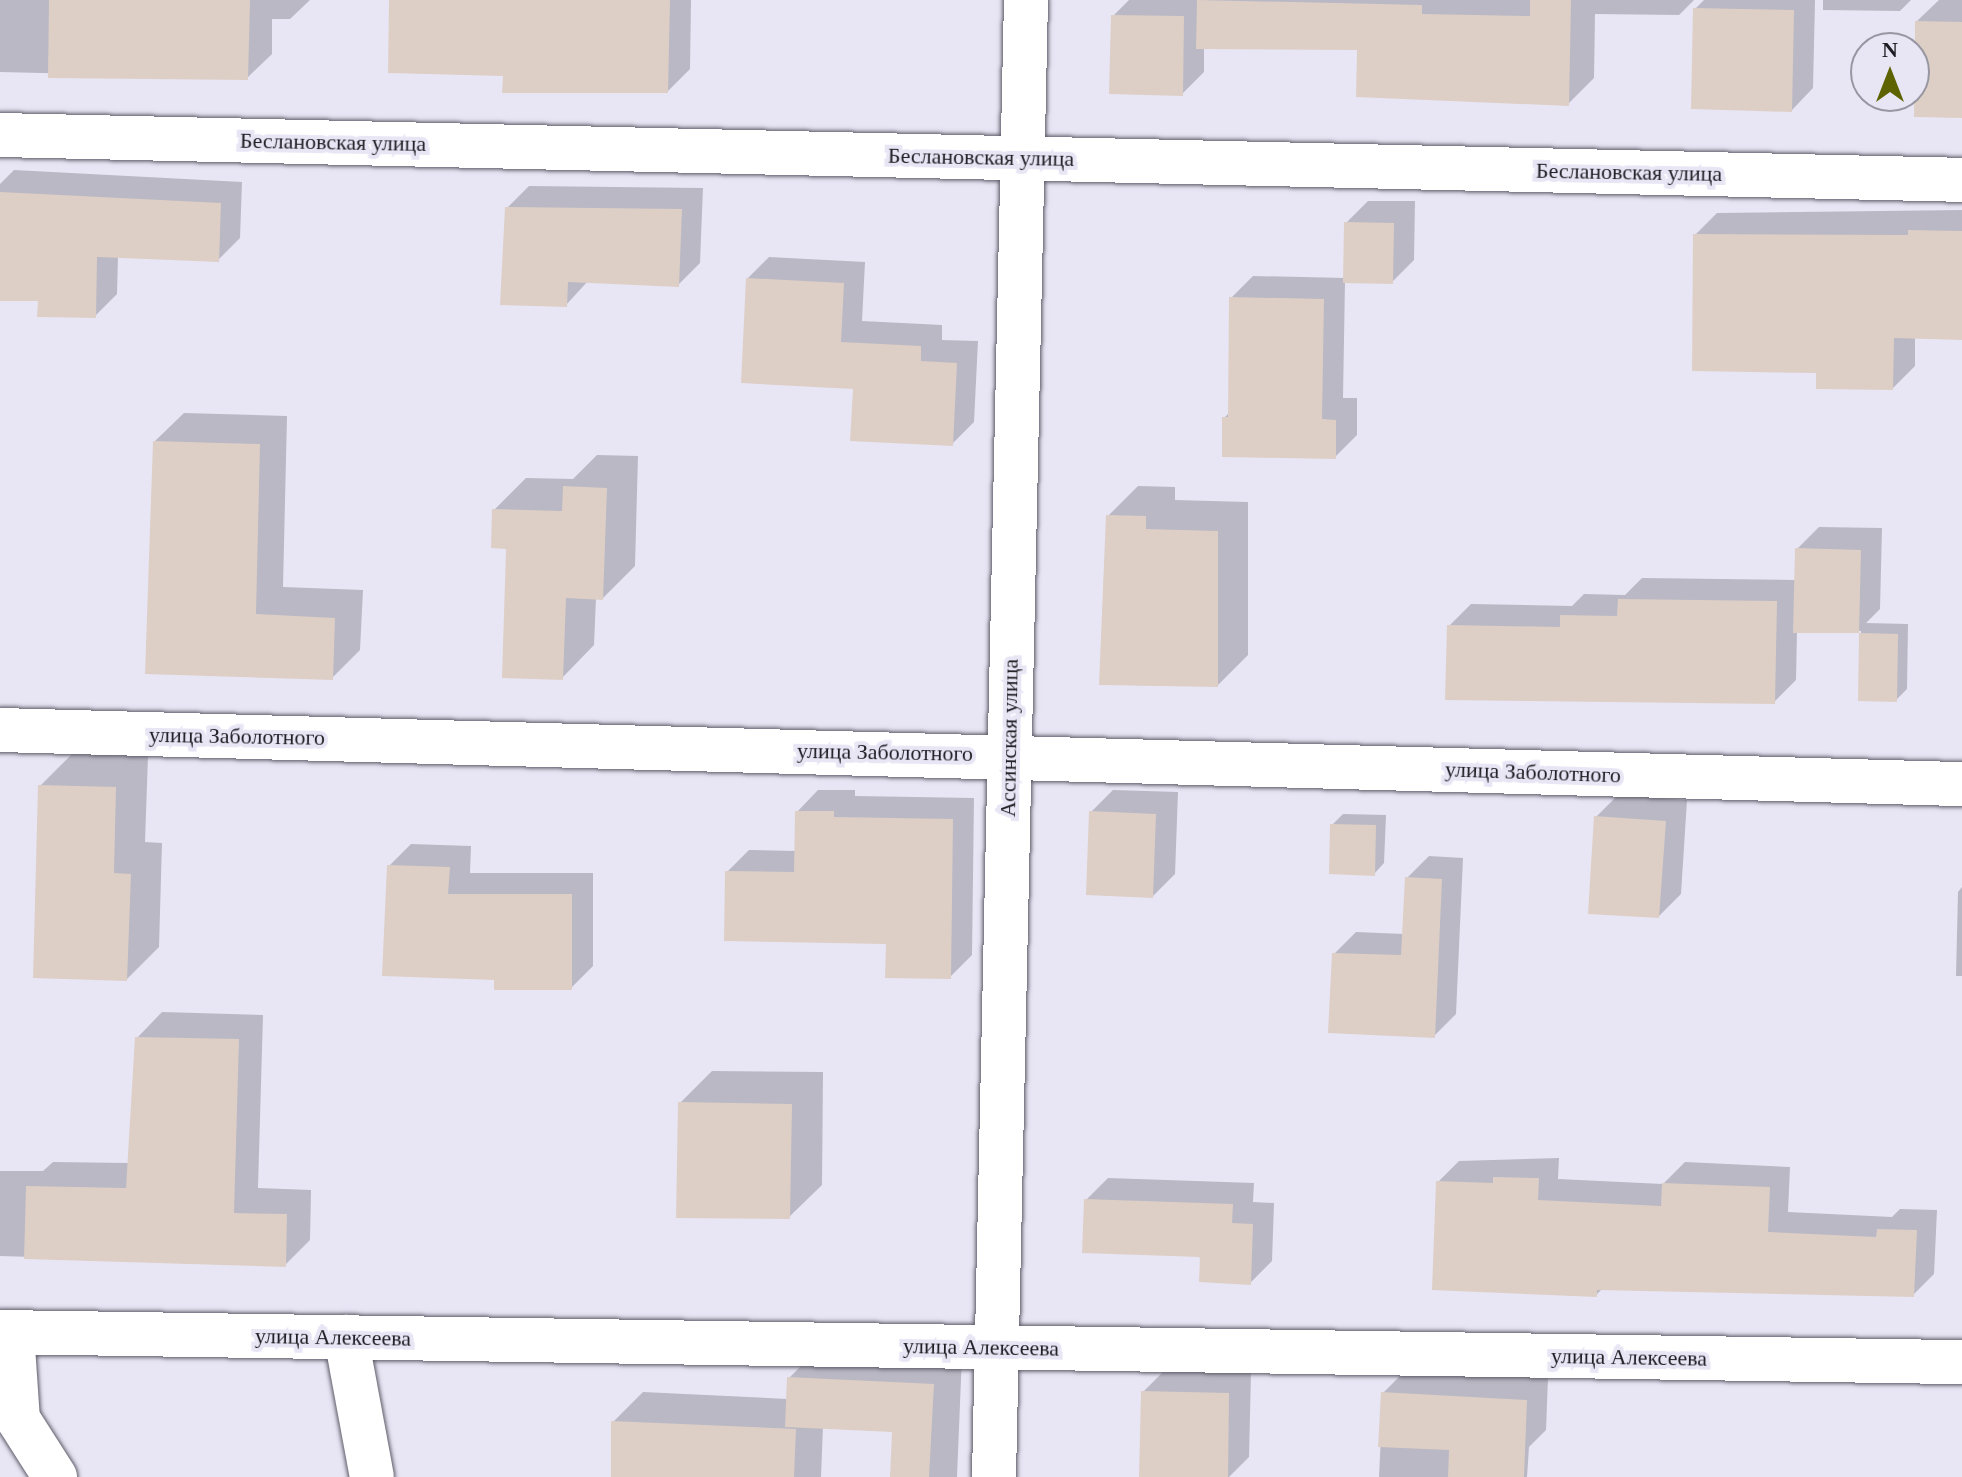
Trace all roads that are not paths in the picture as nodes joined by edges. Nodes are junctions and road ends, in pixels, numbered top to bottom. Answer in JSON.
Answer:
{"nodes":[{"id":1,"x":1026,"y":0,"type":"edge"},
{"id":2,"x":0,"y":135,"type":"edge"},
{"id":3,"x":1021,"y":158,"type":"junction"},
{"id":4,"x":1962,"y":180,"type":"edge"},
{"id":5,"x":0,"y":730,"type":"edge"},
{"id":6,"x":1009,"y":755,"type":"junction"},
{"id":7,"x":1962,"y":784,"type":"edge"},
{"id":8,"x":6,"y":1332,"type":"edge"},
{"id":9,"x":346,"y":1337,"type":"junction"},
{"id":10,"x":998,"y":1347,"type":"junction"},
{"id":11,"x":1962,"y":1362,"type":"edge"},
{"id":12,"x":55,"y":1477,"type":"edge"},
{"id":13,"x":372,"y":1477,"type":"edge"},
{"id":14,"x":994,"y":1477,"type":"edge"}],
"edges":[{"from":1,"to":3,"type":"street","name":"Ассинская улица"},
{"from":2,"to":3,"type":"street","name":"Беслановская улица"},
{"from":3,"to":4,"type":"street","name":"Беслановская улица"},
{"from":3,"to":6,"type":"street","name":"Ассинская улица"},
{"from":5,"to":6,"type":"street","name":"улица Заболотного"},
{"from":6,"to":7,"type":"street","name":"улица Заболотного"},
{"from":6,"to":10,"type":"street","name":"Ассинская улица"},
{"from":8,"to":9,"type":"street","name":"улица Алексеева"},
{"from":8,"to":12,"type":"street"},
{"from":9,"to":10,"type":"street","name":"улица Алексеева"},
{"from":9,"to":13,"type":"street"},
{"from":10,"to":11,"type":"street","name":"улица Алексеева"},
{"from":10,"to":14,"type":"street","name":"Ассинская улица"}]}
